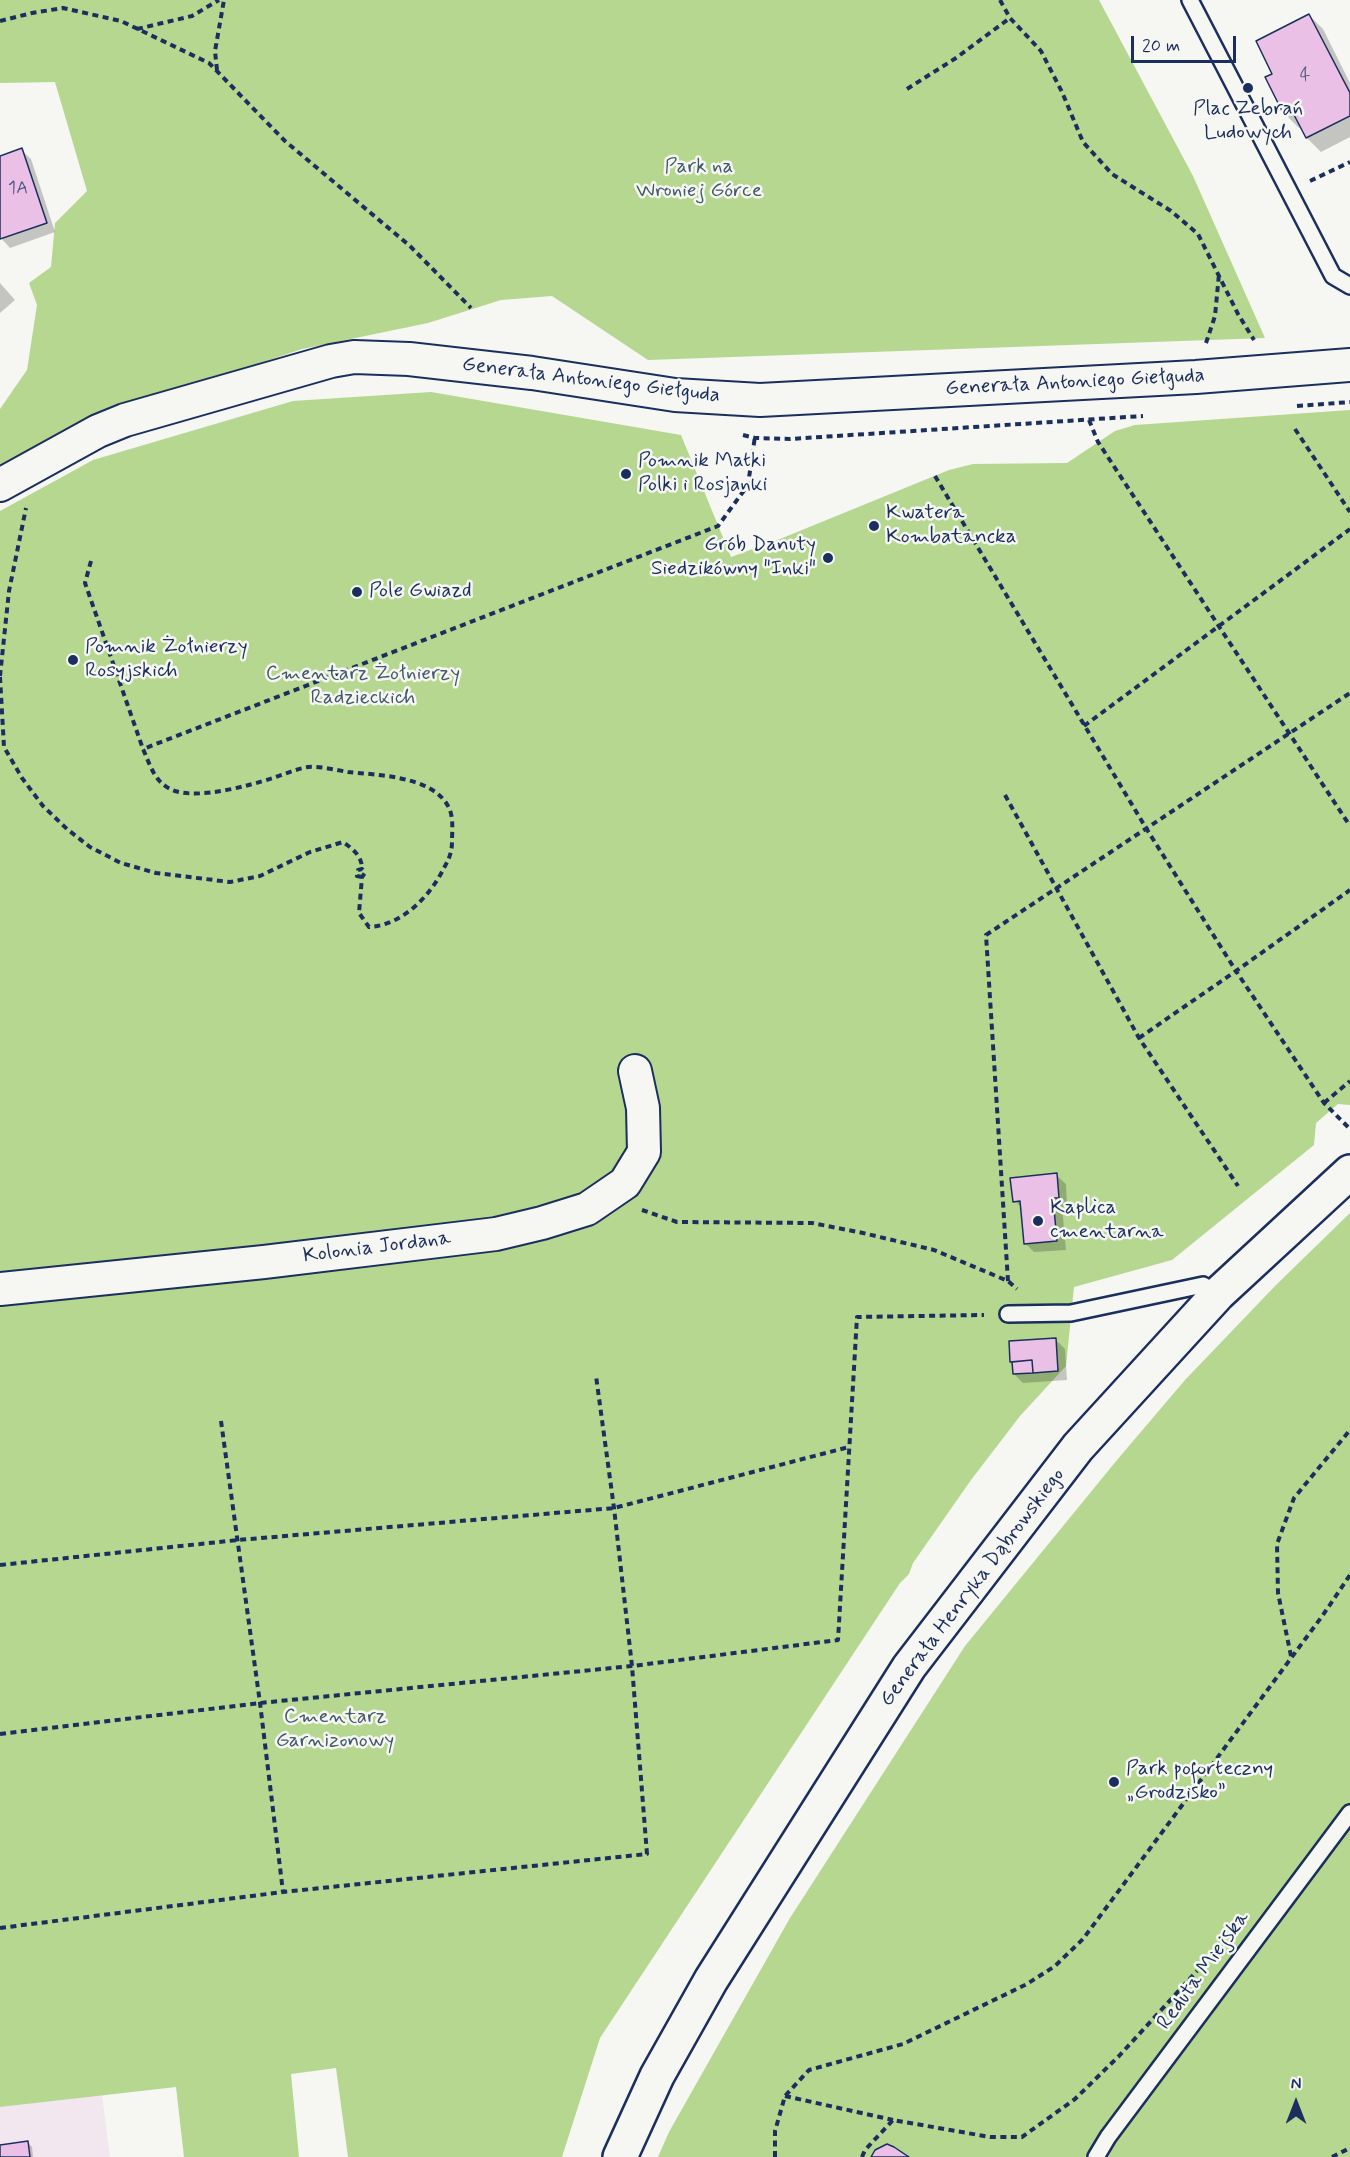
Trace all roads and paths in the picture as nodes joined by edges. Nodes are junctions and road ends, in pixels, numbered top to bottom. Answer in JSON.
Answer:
{"nodes":[{"id":1,"x":219,"y":0,"type":"edge"},
{"id":2,"x":224,"y":0,"type":"edge"},
{"id":3,"x":1000,"y":0,"type":"edge"},
{"id":4,"x":1190,"y":0,"type":"edge"},
{"id":5,"x":1010,"y":18,"type":"junction"},
{"id":6,"x":0,"y":21,"type":"edge"},
{"id":7,"x":137,"y":29,"type":"junction"},
{"id":8,"x":217,"y":71,"type":"junction"},
{"id":9,"x":907,"y":88,"type":"dead end"},
{"id":10,"x":1350,"y":162,"type":"edge"},
{"id":11,"x":1290,"y":191,"type":"junction"},
{"id":12,"x":1219,"y":273,"type":"junction"},
{"id":13,"x":1350,"y":286,"type":"edge"},
{"id":14,"x":471,"y":308,"type":"dead end"},
{"id":15,"x":1350,"y":365,"type":"edge"},
{"id":16,"x":1273,"y":371,"type":"junction"},
{"id":17,"x":1196,"y":377,"type":"junction"},
{"id":18,"x":760,"y":400,"type":"junction"},
{"id":19,"x":1350,"y":402,"type":"edge"},
{"id":20,"x":1291,"y":406,"type":"dead end"},
{"id":21,"x":1148,"y":416,"type":"dead end"},
{"id":22,"x":1089,"y":420,"type":"junction"},
{"id":23,"x":1295,"y":429,"type":"dead end"},
{"id":24,"x":851,"y":436,"type":"dead end"},
{"id":25,"x":935,"y":476,"type":"dead end"},
{"id":26,"x":0,"y":485,"type":"edge"},
{"id":27,"x":27,"y":506,"type":"dead end"},
{"id":28,"x":1350,"y":512,"type":"edge"},
{"id":29,"x":1350,"y":530,"type":"edge"},
{"id":30,"x":91,"y":561,"type":"dead end"},
{"id":31,"x":1219,"y":627,"type":"junction"},
{"id":32,"x":0,"y":677,"type":"edge"},
{"id":33,"x":1350,"y":693,"type":"edge"},
{"id":34,"x":1084,"y":726,"type":"junction"},
{"id":35,"x":1289,"y":734,"type":"junction"},
{"id":36,"x":143,"y":749,"type":"junction"},
{"id":37,"x":1005,"y":795,"type":"dead end"},
{"id":38,"x":1350,"y":826,"type":"edge"},
{"id":39,"x":1146,"y":828,"type":"junction"},
{"id":40,"x":1055,"y":889,"type":"junction"},
{"id":41,"x":1350,"y":890,"type":"edge"},
{"id":42,"x":1236,"y":971,"type":"junction"},
{"id":43,"x":1139,"y":1038,"type":"junction"},
{"id":44,"x":635,"y":1071,"type":"dead end"},
{"id":45,"x":1350,"y":1081,"type":"edge"},
{"id":46,"x":1324,"y":1102,"type":"junction"},
{"id":47,"x":1350,"y":1128,"type":"edge"},
{"id":48,"x":1350,"y":1172,"type":"edge"},
{"id":49,"x":1238,"y":1186,"type":"dead end"},
{"id":50,"x":665,"y":1219,"type":"dead end"},
{"id":51,"x":1008,"y":1281,"type":"junction"},
{"id":52,"x":0,"y":1289,"type":"edge"},
{"id":53,"x":1218,"y":1294,"type":"junction"},
{"id":54,"x":1024,"y":1295,"type":"dead end"},
{"id":55,"x":1008,"y":1314,"type":"joint"},
{"id":56,"x":596,"y":1376,"type":"dead end"},
{"id":57,"x":221,"y":1421,"type":"dead end"},
{"id":58,"x":1350,"y":1430,"type":"edge"},
{"id":59,"x":849,"y":1447,"type":"junction"},
{"id":60,"x":614,"y":1508,"type":"junction"},
{"id":61,"x":238,"y":1540,"type":"junction"},
{"id":62,"x":0,"y":1566,"type":"edge"},
{"id":63,"x":1350,"y":1575,"type":"edge"},
{"id":64,"x":1291,"y":1657,"type":"junction"},
{"id":65,"x":632,"y":1666,"type":"junction"},
{"id":66,"x":260,"y":1703,"type":"junction"},
{"id":67,"x":0,"y":1734,"type":"edge"},
{"id":68,"x":1350,"y":1813,"type":"edge"},
{"id":69,"x":282,"y":1892,"type":"junction"},
{"id":70,"x":0,"y":1928,"type":"edge"},
{"id":71,"x":1203,"y":1964,"type":"dead end"},
{"id":72,"x":785,"y":2096,"type":"junction"},
{"id":73,"x":893,"y":2120,"type":"junction"},
{"id":74,"x":1350,"y":2148,"type":"edge"},
{"id":75,"x":620,"y":2157,"type":"edge"},
{"id":76,"x":775,"y":2157,"type":"edge"},
{"id":77,"x":862,"y":2157,"type":"edge"},
{"id":78,"x":1096,"y":2157,"type":"edge"},
{"id":79,"x":1332,"y":2157,"type":"edge"}],
"edges":[{"from":1,"to":7,"type":"path"},
{"from":2,"to":8,"type":"path"},
{"from":3,"to":5,"type":"path"},
{"from":4,"to":11,"type":"lane"},
{"from":5,"to":9,"type":"path"},
{"from":5,"to":12,"type":"path"},
{"from":6,"to":7,"type":"path"},
{"from":7,"to":8,"type":"path"},
{"from":8,"to":14,"type":"path"},
{"from":10,"to":11,"type":"path"},
{"from":11,"to":13,"type":"lane"},
{"from":12,"to":16,"type":"path"},
{"from":12,"to":17,"type":"path"},
{"from":15,"to":16,"type":"street","name":"Generała Antoniego Giełguda"},
{"from":16,"to":17,"type":"street","name":"Generała Antoniego Giełguda"},
{"from":17,"to":18,"type":"street","name":"Generała Antoniego Giełguda"},
{"from":18,"to":26,"type":"street","name":"Generała Antoniego Giełguda"},
{"from":18,"to":36,"type":"path"},
{"from":19,"to":20,"type":"path"},
{"from":21,"to":22,"type":"path"},
{"from":22,"to":24,"type":"path"},
{"from":22,"to":31,"type":"path"},
{"from":23,"to":28,"type":"path"},
{"from":25,"to":34,"type":"path"},
{"from":27,"to":32,"type":"path"},
{"from":29,"to":31,"type":"path"},
{"from":30,"to":36,"type":"path"},
{"from":31,"to":34,"type":"path"},
{"from":31,"to":35,"type":"path"},
{"from":32,"to":36,"type":"path"},
{"from":33,"to":35,"type":"path"},
{"from":34,"to":39,"type":"path"},
{"from":35,"to":38,"type":"path"},
{"from":35,"to":39,"type":"path"},
{"from":37,"to":40,"type":"path"},
{"from":39,"to":40,"type":"path"},
{"from":39,"to":42,"type":"path"},
{"from":40,"to":43,"type":"path"},
{"from":40,"to":51,"type":"path"},
{"from":41,"to":42,"type":"path"},
{"from":42,"to":43,"type":"path"},
{"from":42,"to":46,"type":"path"},
{"from":43,"to":49,"type":"path"},
{"from":44,"to":52,"type":"street","name":"Kolonia Jordana"},
{"from":45,"to":46,"type":"path"},
{"from":46,"to":47,"type":"path"},
{"from":48,"to":53,"type":"street","name":"Generała Henryka Dąbrowskiego"},
{"from":50,"to":51,"type":"path"},
{"from":51,"to":54,"type":"path"},
{"from":53,"to":55,"type":"lane"},
{"from":53,"to":75,"type":"street","name":"Generała Henryka Dąbrowskiego"},
{"from":55,"to":59,"type":"path"},
{"from":56,"to":60,"type":"path"},
{"from":57,"to":61,"type":"path"},
{"from":58,"to":64,"type":"path"},
{"from":59,"to":60,"type":"path"},
{"from":59,"to":65,"type":"path"},
{"from":60,"to":61,"type":"path"},
{"from":60,"to":65,"type":"path"},
{"from":61,"to":62,"type":"path"},
{"from":61,"to":66,"type":"path"},
{"from":63,"to":64,"type":"path"},
{"from":64,"to":72,"type":"path"},
{"from":65,"to":66,"type":"path"},
{"from":65,"to":69,"type":"path"},
{"from":66,"to":67,"type":"path"},
{"from":66,"to":69,"type":"path"},
{"from":68,"to":78,"type":"lane","name":"Reduta Miejska"},
{"from":69,"to":70,"type":"path"},
{"from":71,"to":73,"type":"path"},
{"from":72,"to":73,"type":"path"},
{"from":72,"to":76,"type":"path"},
{"from":73,"to":77,"type":"path"},
{"from":74,"to":79,"type":"path"}]}
